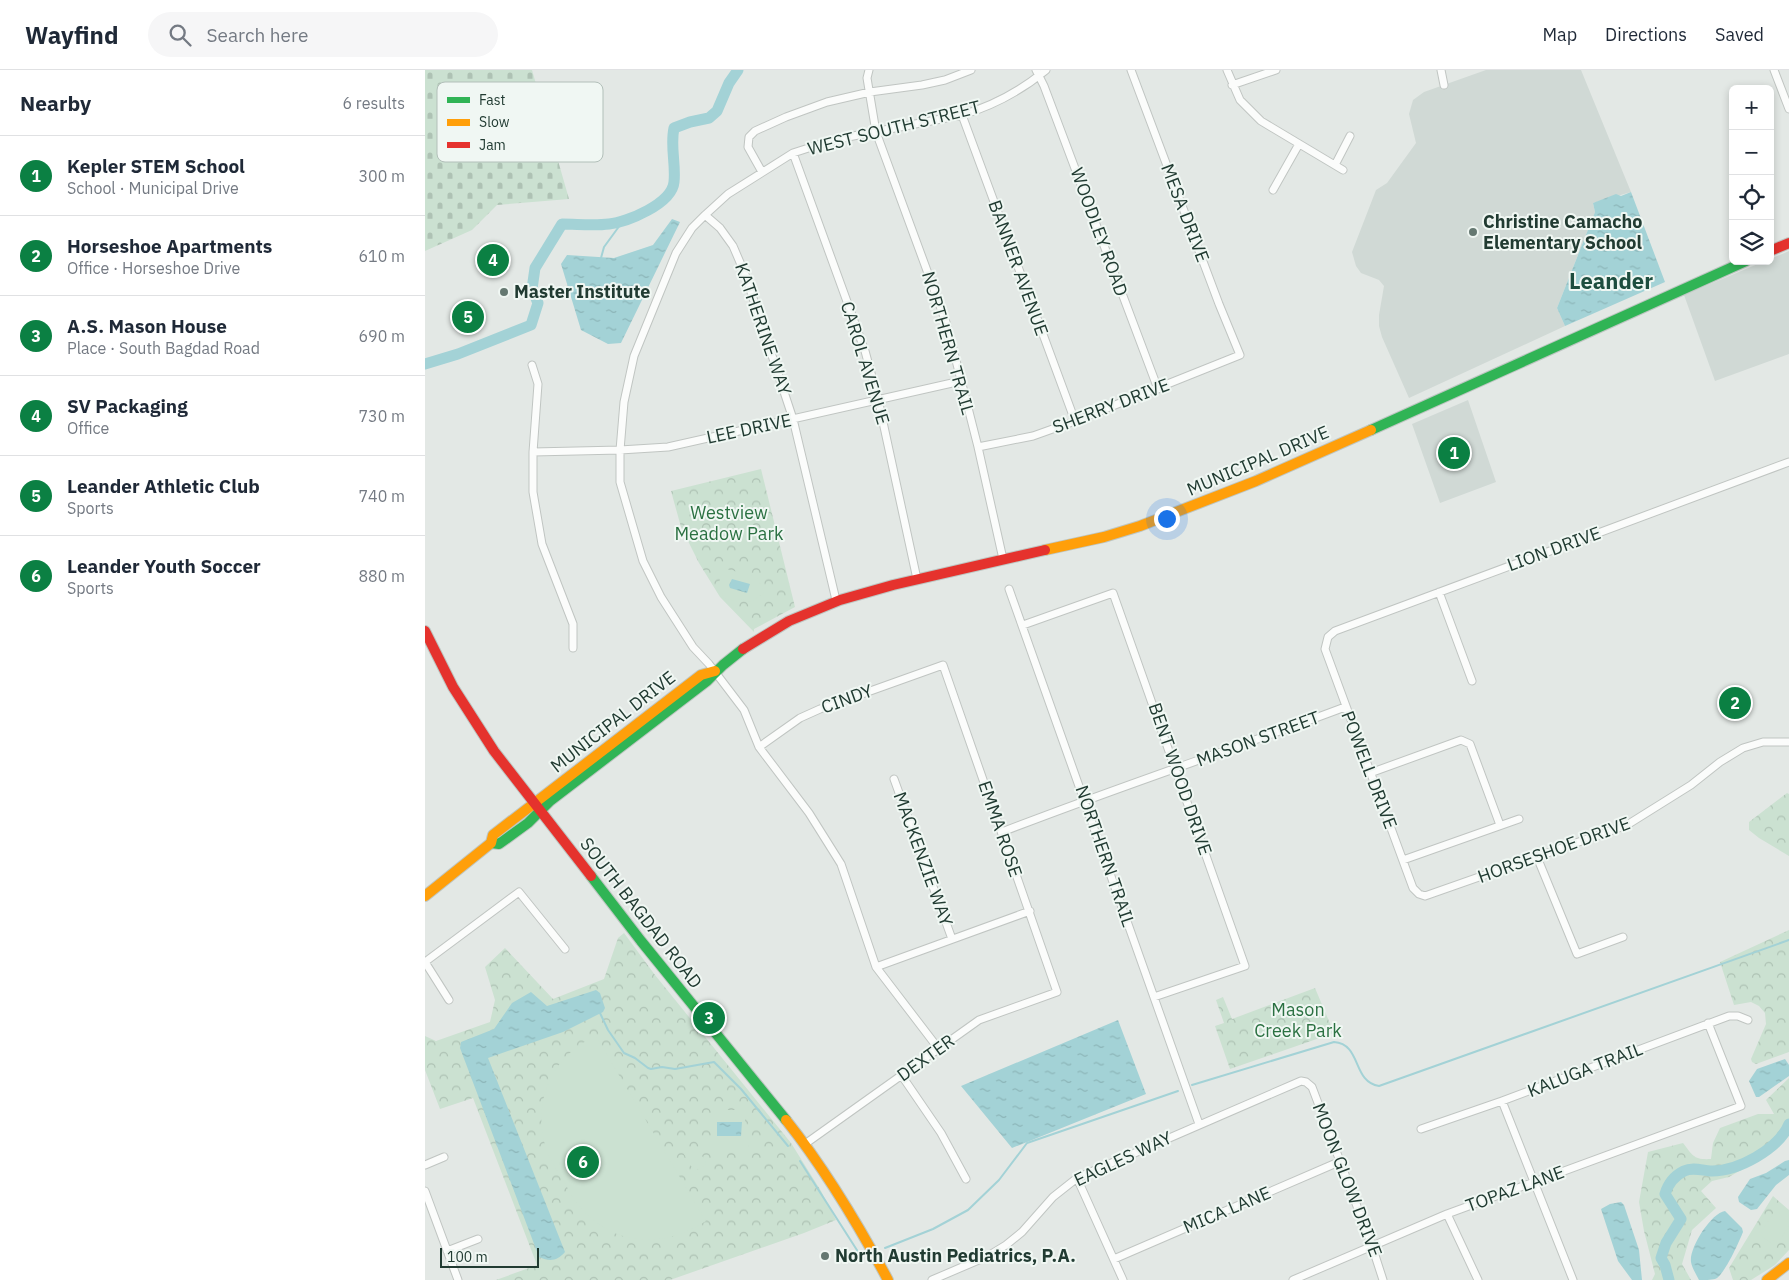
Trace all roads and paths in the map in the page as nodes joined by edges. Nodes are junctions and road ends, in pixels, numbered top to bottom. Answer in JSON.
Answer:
{"nodes":[{"id":1,"x":869,"y":70,"type":"edge"},
{"id":2,"x":971,"y":70,"type":"edge"},
{"id":3,"x":1046,"y":70,"type":"edge"},
{"id":4,"x":1131,"y":70,"type":"edge"},
{"id":5,"x":1227,"y":70,"type":"edge"},
{"id":6,"x":1276,"y":70,"type":"edge"},
{"id":7,"x":1441,"y":70,"type":"edge"},
{"id":8,"x":1774,"y":70,"type":"edge"},
{"id":9,"x":1037,"y":73,"type":"edge"},
{"id":10,"x":1232,"y":85,"type":"junction"},
{"id":11,"x":1444,"y":85,"type":"dead end"},
{"id":12,"x":870,"y":92,"type":"junction"},
{"id":13,"x":1789,"y":109,"type":"edge"},
{"id":14,"x":962,"y":115,"type":"junction"},
{"id":15,"x":876,"y":132,"type":"junction"},
{"id":16,"x":1350,"y":136,"type":"dead end"},
{"id":17,"x":1299,"y":144,"type":"junction"},
{"id":18,"x":793,"y":153,"type":"junction"},
{"id":19,"x":1335,"y":165,"type":"junction"},
{"id":20,"x":1343,"y":170,"type":"dead end"},
{"id":21,"x":762,"y":172,"type":"junction"},
{"id":22,"x":1273,"y":190,"type":"dead end"},
{"id":23,"x":705,"y":215,"type":"junction"},
{"id":24,"x":1789,"y":243,"type":"edge"},
{"id":25,"x":1774,"y":249,"type":"edge"},
{"id":26,"x":1737,"y":265,"type":"edge"},
{"id":27,"x":1240,"y":355,"type":"joint"},
{"id":28,"x":532,"y":365,"type":"dead end"},
{"id":29,"x":961,"y":381,"type":"junction"},
{"id":30,"x":1158,"y":389,"type":"junction"},
{"id":31,"x":878,"y":399,"type":"junction"},
{"id":32,"x":793,"y":419,"type":"junction"},
{"id":33,"x":1075,"y":421,"type":"junction"},
{"id":34,"x":978,"y":448,"type":"junction"},
{"id":35,"x":620,"y":450,"type":"junction"},
{"id":36,"x":533,"y":452,"type":"junction"},
{"id":37,"x":1789,"y":462,"type":"edge"},
{"id":38,"x":1003,"y":559,"type":"junction"},
{"id":39,"x":917,"y":579,"type":"junction"},
{"id":40,"x":1009,"y":589,"type":"dead end"},
{"id":41,"x":1439,"y":592,"type":"junction"},
{"id":42,"x":836,"y":600,"type":"junction"},
{"id":43,"x":1023,"y":625,"type":"junction"},
{"id":44,"x":425,"y":632,"type":"edge"},
{"id":45,"x":1325,"y":644,"type":"joint"},
{"id":46,"x":573,"y":648,"type":"dead end"},
{"id":47,"x":943,"y":665,"type":"joint"},
{"id":48,"x":715,"y":671,"type":"junction"},
{"id":49,"x":1472,"y":681,"type":"dead end"},
{"id":50,"x":1345,"y":707,"type":"junction"},
{"id":51,"x":1789,"y":742,"type":"edge"},
{"id":52,"x":759,"y":747,"type":"junction"},
{"id":53,"x":1177,"y":770,"type":"junction"},
{"id":54,"x":1370,"y":772,"type":"junction"},
{"id":55,"x":894,"y":780,"type":"dead end"},
{"id":56,"x":1085,"y":802,"type":"junction"},
{"id":57,"x":537,"y":807,"type":"junction"},
{"id":58,"x":1519,"y":819,"type":"dead end"},
{"id":59,"x":1500,"y":825,"type":"junction"},
{"id":60,"x":1002,"y":832,"type":"junction"},
{"id":61,"x":1537,"y":857,"type":"junction"},
{"id":62,"x":1403,"y":860,"type":"junction"},
{"id":63,"x":1419,"y":894,"type":"joint"},
{"id":64,"x":425,"y":896,"type":"edge"},
{"id":65,"x":1030,"y":911,"type":"junction"},
{"id":66,"x":1623,"y":938,"type":"dead end"},
{"id":67,"x":953,"y":939,"type":"junction"},
{"id":68,"x":565,"y":949,"type":"dead end"},
{"id":69,"x":425,"y":962,"type":"edge"},
{"id":70,"x":876,"y":967,"type":"junction"},
{"id":71,"x":1057,"y":992,"type":"joint"},
{"id":72,"x":1154,"y":997,"type":"junction"},
{"id":73,"x":449,"y":1000,"type":"dead end"},
{"id":74,"x":1748,"y":1020,"type":"dead end"},
{"id":75,"x":1708,"y":1023,"type":"junction"},
{"id":76,"x":938,"y":1048,"type":"junction"},
{"id":77,"x":902,"y":1076,"type":"junction"},
{"id":78,"x":1306,"y":1082,"type":"joint"},
{"id":79,"x":1502,"y":1101,"type":"junction"},
{"id":80,"x":1199,"y":1124,"type":"junction"},
{"id":81,"x":1421,"y":1129,"type":"dead end"},
{"id":82,"x":805,"y":1144,"type":"junction"},
{"id":83,"x":444,"y":1157,"type":"dead end"},
{"id":84,"x":1341,"y":1161,"type":"junction"},
{"id":85,"x":425,"y":1165,"type":"edge"},
{"id":86,"x":1077,"y":1178,"type":"junction"},
{"id":87,"x":966,"y":1179,"type":"dead end"},
{"id":88,"x":1533,"y":1182,"type":"junction"},
{"id":89,"x":425,"y":1191,"type":"edge"},
{"id":90,"x":1447,"y":1214,"type":"junction"},
{"id":91,"x":478,"y":1238,"type":"dead end"},
{"id":92,"x":1373,"y":1246,"type":"junction"},
{"id":93,"x":447,"y":1251,"type":"junction"},
{"id":94,"x":1114,"y":1259,"type":"junction"},
{"id":95,"x":1789,"y":1263,"type":"edge"},
{"id":96,"x":458,"y":1280,"type":"edge"},
{"id":97,"x":888,"y":1280,"type":"edge"},
{"id":98,"x":932,"y":1280,"type":"edge"},
{"id":99,"x":1123,"y":1280,"type":"edge"},
{"id":100,"x":1293,"y":1280,"type":"edge"},
{"id":101,"x":1383,"y":1280,"type":"edge"},
{"id":102,"x":1478,"y":1280,"type":"edge"},
{"id":103,"x":1573,"y":1280,"type":"edge"},
{"id":104,"x":1767,"y":1280,"type":"edge"}],
"edges":[{"from":1,"to":12,"type":"street","name":"NORTHERN TRAIL"},
{"from":2,"to":12,"type":"street"},
{"from":3,"to":9,"type":"street","name":"WEST SOUTH STREET"},
{"from":4,"to":27,"type":"street","name":"MESA DRIVE"},
{"from":5,"to":10,"type":"street"},
{"from":6,"to":10,"type":"street"},
{"from":7,"to":11,"type":"street"},
{"from":8,"to":13,"type":"street"},
{"from":9,"to":14,"type":"street","name":"WEST SOUTH STREET"},
{"from":9,"to":30,"type":"street","name":"WOODLEY ROAD"},
{"from":10,"to":17,"type":"street"},
{"from":12,"to":15,"type":"street","name":"NORTHERN TRAIL"},
{"from":12,"to":21,"type":"street"},
{"from":14,"to":15,"type":"street","name":"WEST SOUTH STREET"},
{"from":14,"to":33,"type":"street","name":"BANNER AVENUE"},
{"from":15,"to":18,"type":"street","name":"WEST SOUTH STREET"},
{"from":15,"to":29,"type":"street","name":"NORTHERN TRAIL"},
{"from":16,"to":19,"type":"street"},
{"from":17,"to":19,"type":"street"},
{"from":17,"to":22,"type":"street"},
{"from":18,"to":21,"type":"street","name":"WEST SOUTH STREET"},
{"from":18,"to":31,"type":"street","name":"CAROL AVENUE"},
{"from":19,"to":20,"type":"street"},
{"from":21,"to":23,"type":"street","name":"WEST SOUTH STREET"},
{"from":23,"to":32,"type":"street","name":"KATHERINE WAY"},
{"from":23,"to":35,"type":"street","name":"WEST SOUTH STREET"},
{"from":24,"to":25,"type":"street"},
{"from":26,"to":38,"type":"street","name":"MUNICIPAL DRIVE"},
{"from":27,"to":30,"type":"street","name":"SHERRY DRIVE"},
{"from":28,"to":36,"type":"street"},
{"from":29,"to":31,"type":"street","name":"LEE DRIVE"},
{"from":29,"to":34,"type":"street","name":"NORTHERN TRAIL"},
{"from":30,"to":33,"type":"street","name":"SHERRY DRIVE"},
{"from":31,"to":32,"type":"street","name":"LEE DRIVE"},
{"from":31,"to":39,"type":"street","name":"CAROL AVENUE"},
{"from":32,"to":35,"type":"street","name":"LEE DRIVE"},
{"from":32,"to":42,"type":"street","name":"KATHERINE WAY"},
{"from":33,"to":34,"type":"street","name":"SHERRY DRIVE"},
{"from":34,"to":38,"type":"street","name":"NORTHERN TRAIL"},
{"from":35,"to":36,"type":"street","name":"LEE DRIVE"},
{"from":35,"to":48,"type":"street","name":"WEST SOUTH STREET"},
{"from":36,"to":46,"type":"street"},
{"from":37,"to":41,"type":"street","name":"LION DRIVE"},
{"from":38,"to":39,"type":"street","name":"MUNICIPAL DRIVE"},
{"from":39,"to":42,"type":"street","name":"MUNICIPAL DRIVE"},
{"from":40,"to":43,"type":"street","name":"NORTHERN TRAIL"},
{"from":41,"to":45,"type":"street","name":"LION DRIVE"},
{"from":41,"to":49,"type":"street"},
{"from":42,"to":48,"type":"street","name":"MUNICIPAL DRIVE"},
{"from":43,"to":53,"type":"street","name":"BENT WOOD DRIVE"},
{"from":43,"to":56,"type":"street","name":"NORTHERN TRAIL"},
{"from":44,"to":57,"type":"street","name":"SOUTH BAGDAD ROAD"},
{"from":45,"to":50,"type":"street","name":"POWELL DRIVE"},
{"from":47,"to":52,"type":"street","name":"CINDY"},
{"from":47,"to":60,"type":"street","name":"EMMA ROSE"},
{"from":48,"to":52,"type":"street","name":"WEST SOUTH STREET"},
{"from":48,"to":57,"type":"street","name":"MUNICIPAL DRIVE"},
{"from":50,"to":53,"type":"street","name":"MASON STREET"},
{"from":50,"to":54,"type":"street","name":"POWELL DRIVE"},
{"from":51,"to":61,"type":"street","name":"HORSESHOE DRIVE"},
{"from":52,"to":70,"type":"street","name":"WEST SOUTH STREET"},
{"from":53,"to":56,"type":"street","name":"MASON STREET"},
{"from":53,"to":72,"type":"street","name":"BENT WOOD DRIVE"},
{"from":54,"to":59,"type":"street"},
{"from":54,"to":62,"type":"street","name":"POWELL DRIVE"},
{"from":55,"to":67,"type":"street","name":"MACKENZIE WAY"},
{"from":56,"to":60,"type":"street","name":"MASON STREET"},
{"from":56,"to":72,"type":"street","name":"NORTHERN TRAIL"},
{"from":57,"to":64,"type":"street","name":"MUNICIPAL DRIVE"},
{"from":57,"to":82,"type":"street","name":"SOUTH BAGDAD ROAD"},
{"from":58,"to":59,"type":"street"},
{"from":59,"to":62,"type":"street"},
{"from":60,"to":65,"type":"street","name":"EMMA ROSE"},
{"from":61,"to":63,"type":"street","name":"HORSESHOE DRIVE"},
{"from":61,"to":66,"type":"street"},
{"from":62,"to":63,"type":"street","name":"POWELL DRIVE"},
{"from":65,"to":67,"type":"street"},
{"from":65,"to":71,"type":"street","name":"EMMA ROSE"},
{"from":67,"to":70,"type":"street"},
{"from":68,"to":69,"type":"street"},
{"from":69,"to":73,"type":"street"},
{"from":70,"to":76,"type":"street","name":"WEST SOUTH STREET"},
{"from":71,"to":76,"type":"street","name":"DEXTER"},
{"from":72,"to":80,"type":"street","name":"NORTHERN TRAIL"},
{"from":74,"to":75,"type":"street","name":"KALUGA TRAIL"},
{"from":75,"to":79,"type":"street","name":"KALUGA TRAIL"},
{"from":75,"to":88,"type":"street","name":"TOPAZ LANE"},
{"from":76,"to":77,"type":"street","name":"DEXTER"},
{"from":77,"to":82,"type":"street","name":"DEXTER"},
{"from":77,"to":87,"type":"street"},
{"from":78,"to":80,"type":"street","name":"EAGLES WAY"},
{"from":78,"to":84,"type":"street","name":"MOON GLOW DRIVE"},
{"from":79,"to":81,"type":"street","name":"KALUGA TRAIL"},
{"from":79,"to":88,"type":"street"},
{"from":80,"to":86,"type":"street","name":"EAGLES WAY"},
{"from":82,"to":97,"type":"street","name":"SOUTH BAGDAD ROAD"},
{"from":83,"to":85,"type":"street"},
{"from":84,"to":92,"type":"street","name":"MOON GLOW DRIVE"},
{"from":84,"to":94,"type":"street","name":"MICA LANE"},
{"from":86,"to":94,"type":"street"},
{"from":86,"to":98,"type":"street","name":"EAGLES WAY"},
{"from":88,"to":90,"type":"street","name":"TOPAZ LANE"},
{"from":88,"to":103,"type":"street"},
{"from":89,"to":93,"type":"street"},
{"from":90,"to":92,"type":"street","name":"TOPAZ LANE"},
{"from":90,"to":102,"type":"street"},
{"from":91,"to":93,"type":"street"},
{"from":92,"to":100,"type":"street","name":"TOPAZ LANE"},
{"from":92,"to":101,"type":"street","name":"MOON GLOW DRIVE"},
{"from":93,"to":96,"type":"street"},
{"from":94,"to":99,"type":"street"},
{"from":95,"to":104,"type":"street"}]}
